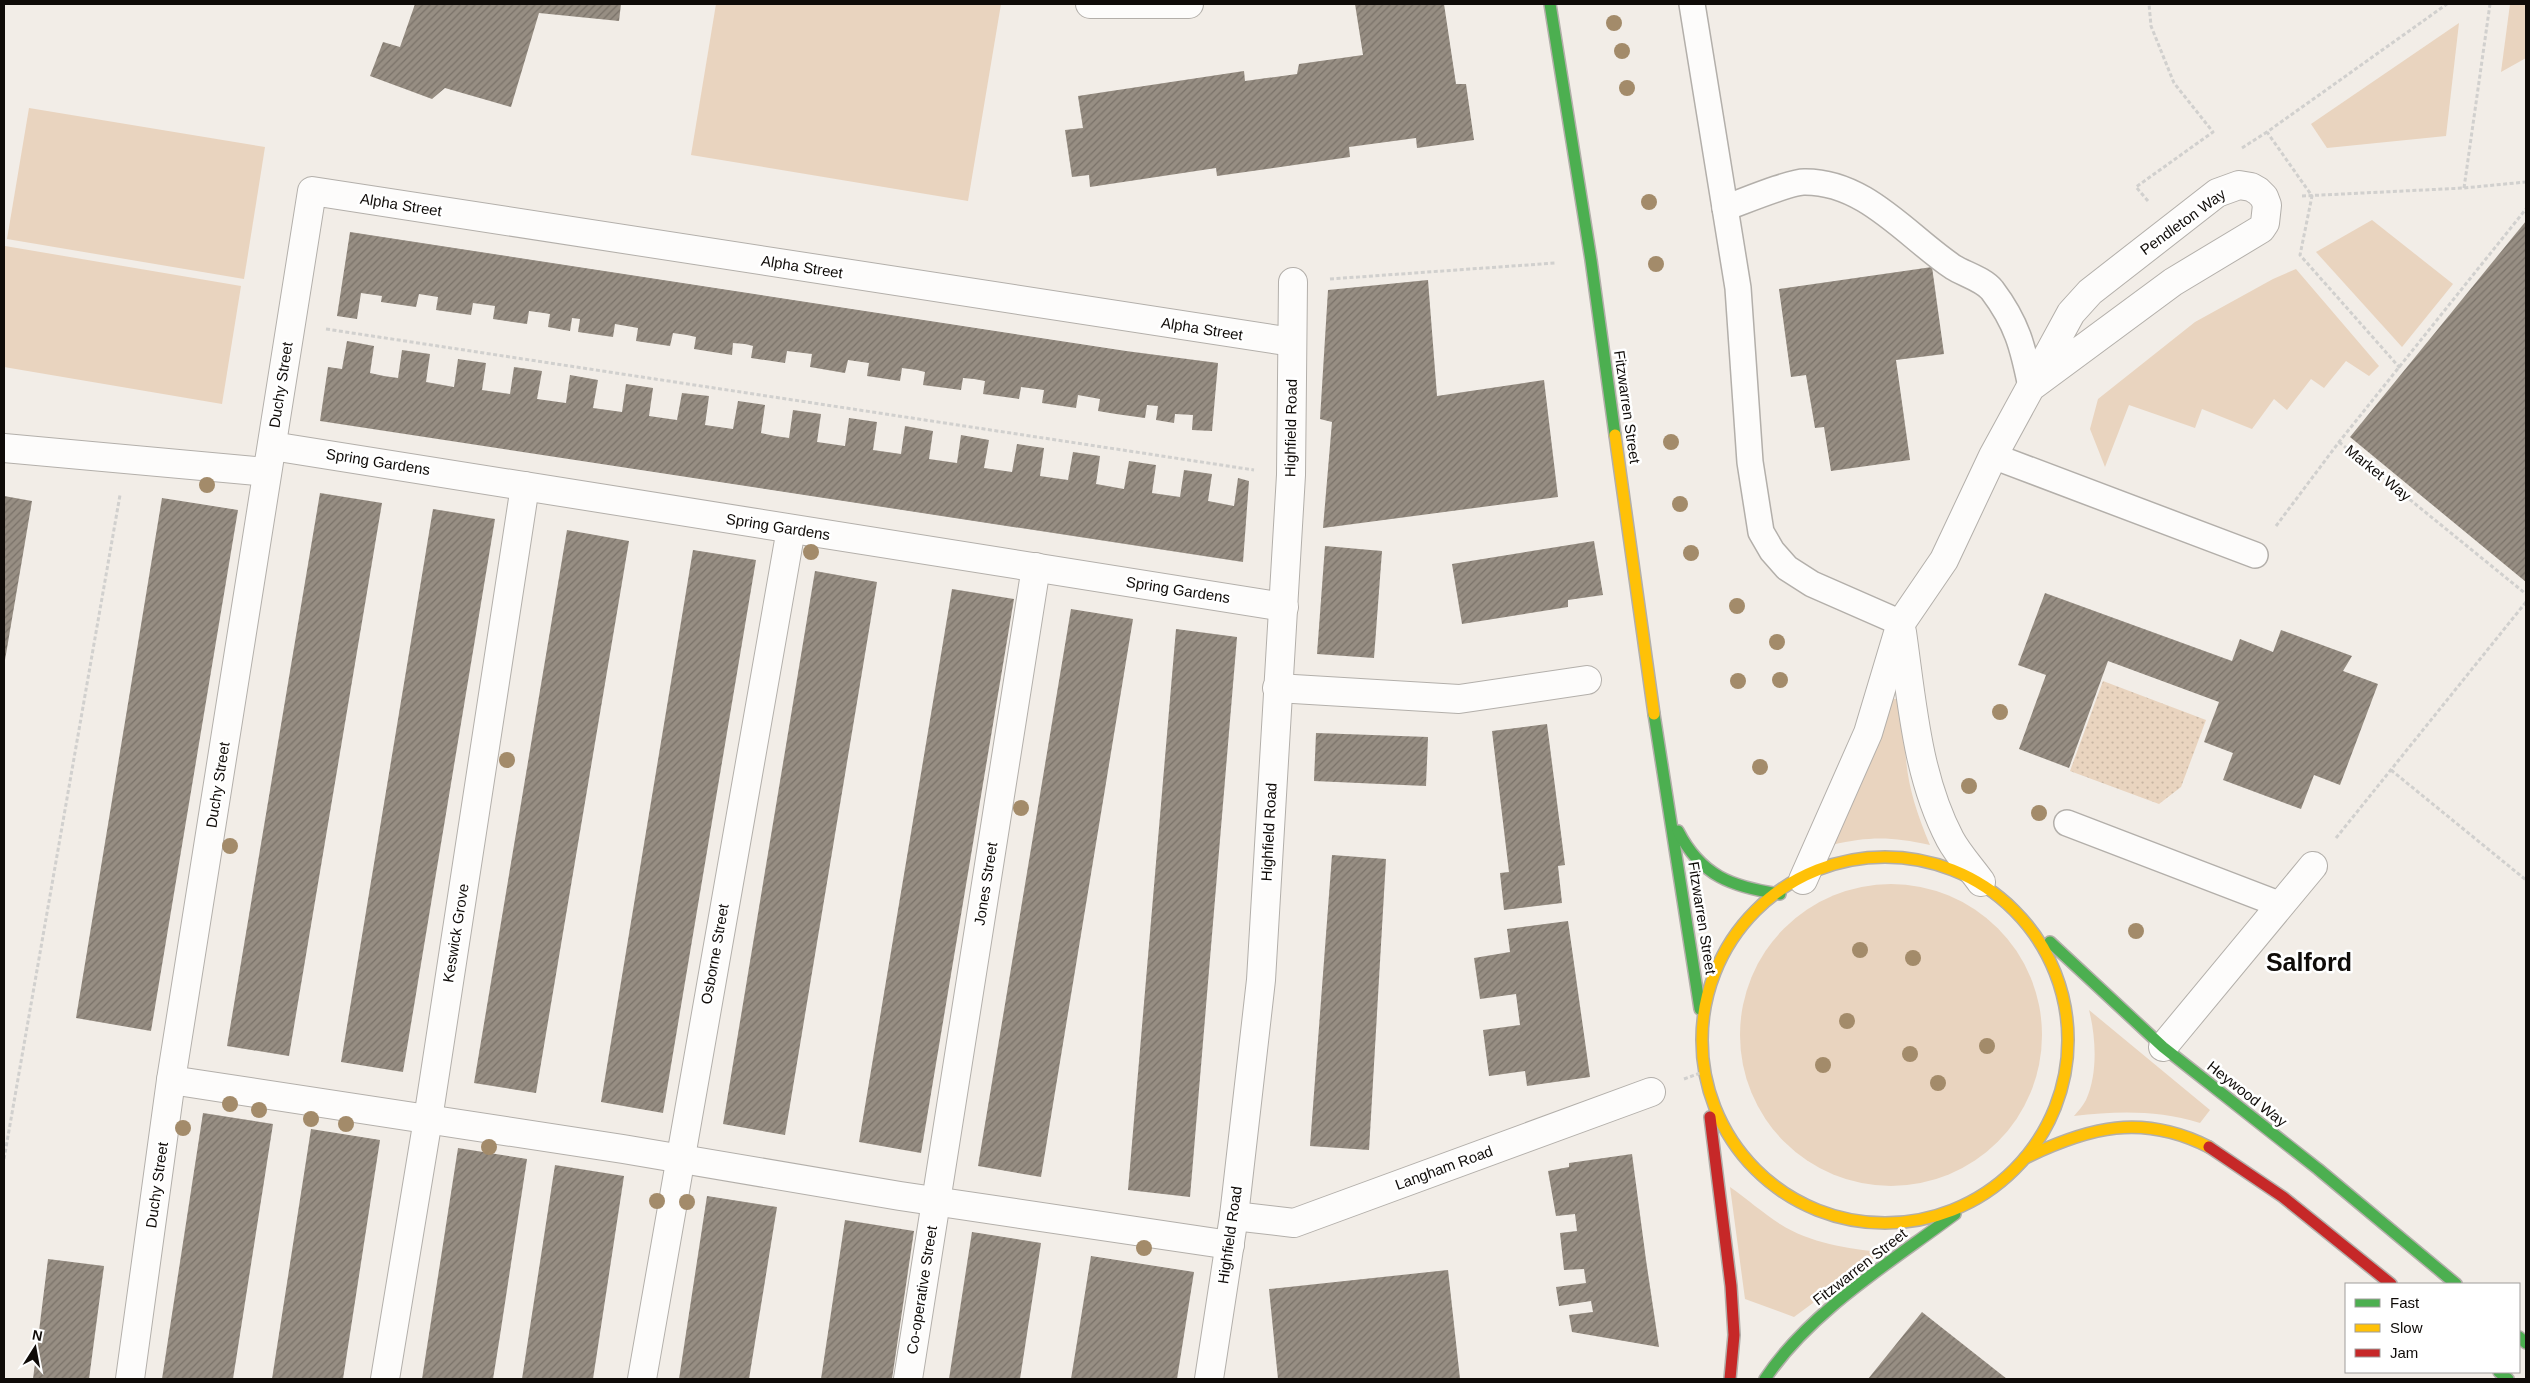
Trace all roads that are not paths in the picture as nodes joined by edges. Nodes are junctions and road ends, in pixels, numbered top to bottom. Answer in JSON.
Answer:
{"nodes":[{"id":1,"x":1090,"y":4,"type":"edge"},
{"id":2,"x":1189,"y":4,"type":"edge"},
{"id":3,"x":1550,"y":4,"type":"edge"},
{"id":4,"x":1692,"y":4,"type":"edge"},
{"id":5,"x":312,"y":191,"type":"joint"},
{"id":6,"x":1725,"y":208,"type":"junction"},
{"id":7,"x":1293,"y":282,"type":"road end"},
{"id":8,"x":1292,"y":342,"type":"junction"},
{"id":9,"x":2031,"y":387,"type":"junction"},
{"id":10,"x":272,"y":446,"type":"junction"},
{"id":11,"x":4,"y":448,"type":"edge"},
{"id":12,"x":1993,"y":456,"type":"junction"},
{"id":13,"x":268,"y":472,"type":"junction"},
{"id":14,"x":525,"y":486,"type":"junction"},
{"id":15,"x":791,"y":529,"type":"junction"},
{"id":16,"x":2255,"y":555,"type":"road end"},
{"id":17,"x":1036,"y":568,"type":"junction"},
{"id":18,"x":1284,"y":607,"type":"junction"},
{"id":19,"x":1901,"y":623,"type":"junction"},
{"id":20,"x":1587,"y":680,"type":"dead end"},
{"id":21,"x":1276,"y":688,"type":"junction"},
{"id":22,"x":1672,"y":816,"type":"junction"},
{"id":23,"x":2067,"y":823,"type":"dead end"},
{"id":24,"x":2313,"y":866,"type":"road end"},
{"id":25,"x":1803,"y":880,"type":"junction"},
{"id":26,"x":1981,"y":882,"type":"junction"},
{"id":27,"x":1780,"y":894,"type":"junction"},
{"id":28,"x":2280,"y":905,"type":"junction"},
{"id":29,"x":2027,"y":921,"type":"junction"},
{"id":30,"x":1703,"y":1025,"type":"junction"},
{"id":31,"x":2163,"y":1047,"type":"junction"},
{"id":32,"x":171,"y":1080,"type":"junction"},
{"id":33,"x":1651,"y":1092,"type":"dead end"},
{"id":34,"x":1707,"y":1093,"type":"junction"},
{"id":35,"x":428,"y":1119,"type":"junction"},
{"id":36,"x":679,"y":1158,"type":"junction"},
{"id":37,"x":2022,"y":1159,"type":"junction"},
{"id":38,"x":1987,"y":1192,"type":"junction"},
{"id":39,"x":937,"y":1201,"type":"junction"},
{"id":40,"x":1234,"y":1216,"type":"junction"},
{"id":41,"x":1230,"y":1245,"type":"junction"},
{"id":42,"x":2390,"y":1283,"type":"edge"},
{"id":43,"x":2455,"y":1283,"type":"edge"},
{"id":44,"x":130,"y":1379,"type":"edge"},
{"id":45,"x":385,"y":1379,"type":"edge"},
{"id":46,"x":642,"y":1379,"type":"edge"},
{"id":47,"x":908,"y":1379,"type":"edge"},
{"id":48,"x":1209,"y":1379,"type":"edge"},
{"id":49,"x":1730,"y":1379,"type":"edge"},
{"id":50,"x":1765,"y":1379,"type":"edge"}],
"edges":[{"from":1,"to":2,"type":"street"},
{"from":3,"to":22,"type":"street","name":"Fitzwarren Street"},
{"from":4,"to":6,"type":"lane"},
{"from":5,"to":8,"type":"street","name":"Alpha Street"},
{"from":5,"to":10,"type":"street","name":"Duchy Street"},
{"from":6,"to":9,"type":"lane"},
{"from":6,"to":19,"type":"lane"},
{"from":7,"to":8,"type":"street","name":"Highfield Road"},
{"from":8,"to":18,"type":"street","name":"Highfield Road"},
{"from":9,"to":9,"type":"street","name":"Pendleton Way"},
{"from":9,"to":12,"type":"street","name":"Pendleton Way"},
{"from":10,"to":13,"type":"street","name":"Duchy Street"},
{"from":10,"to":14,"type":"street","name":"Spring Gardens"},
{"from":11,"to":13,"type":"street"},
{"from":12,"to":16,"type":"lane"},
{"from":12,"to":19,"type":"street","name":"Pendleton Way"},
{"from":13,"to":32,"type":"street","name":"Duchy Street"},
{"from":14,"to":15,"type":"street","name":"Spring Gardens"},
{"from":14,"to":35,"type":"street","name":"Keswick Grove"},
{"from":15,"to":17,"type":"street","name":"Spring Gardens"},
{"from":15,"to":36,"type":"street","name":"Osborne Street"},
{"from":17,"to":18,"type":"street","name":"Spring Gardens"},
{"from":17,"to":39,"type":"street","name":"Jones Street"},
{"from":18,"to":21,"type":"street","name":"Highfield Road"},
{"from":19,"to":25,"type":"street","name":"Pendleton Way"},
{"from":19,"to":26,"type":"street"},
{"from":20,"to":21,"type":"street"},
{"from":21,"to":40,"type":"street","name":"Highfield Road"},
{"from":22,"to":27,"type":"street","name":"Fitzwarren Street"},
{"from":22,"to":30,"type":"street","name":"Fitzwarren Street"},
{"from":23,"to":28,"type":"lane"},
{"from":24,"to":28,"type":"street"},
{"from":25,"to":26,"type":"street"},
{"from":25,"to":27,"type":"street"},
{"from":26,"to":29,"type":"street"},
{"from":27,"to":30,"type":"street"},
{"from":28,"to":31,"type":"street"},
{"from":29,"to":31,"type":"street","name":"Heywood Way"},
{"from":29,"to":37,"type":"street"},
{"from":30,"to":34,"type":"street"},
{"from":31,"to":43,"type":"street","name":"Heywood Way"},
{"from":32,"to":35,"type":"street"},
{"from":32,"to":44,"type":"street","name":"Duchy Street"},
{"from":33,"to":40,"type":"street","name":"Langham Road"},
{"from":34,"to":38,"type":"street"},
{"from":34,"to":49,"type":"street"},
{"from":35,"to":36,"type":"street"},
{"from":35,"to":45,"type":"street","name":"Keswick Grove"},
{"from":36,"to":39,"type":"street"},
{"from":36,"to":46,"type":"street","name":"Osborne Street"},
{"from":37,"to":38,"type":"street"},
{"from":37,"to":42,"type":"street"},
{"from":38,"to":50,"type":"street","name":"Fitzwarren Street"},
{"from":39,"to":41,"type":"street"},
{"from":39,"to":47,"type":"street","name":"Co-operative Street"},
{"from":40,"to":41,"type":"street","name":"Highfield Road"},
{"from":41,"to":48,"type":"street","name":"Highfield Road"}]}
